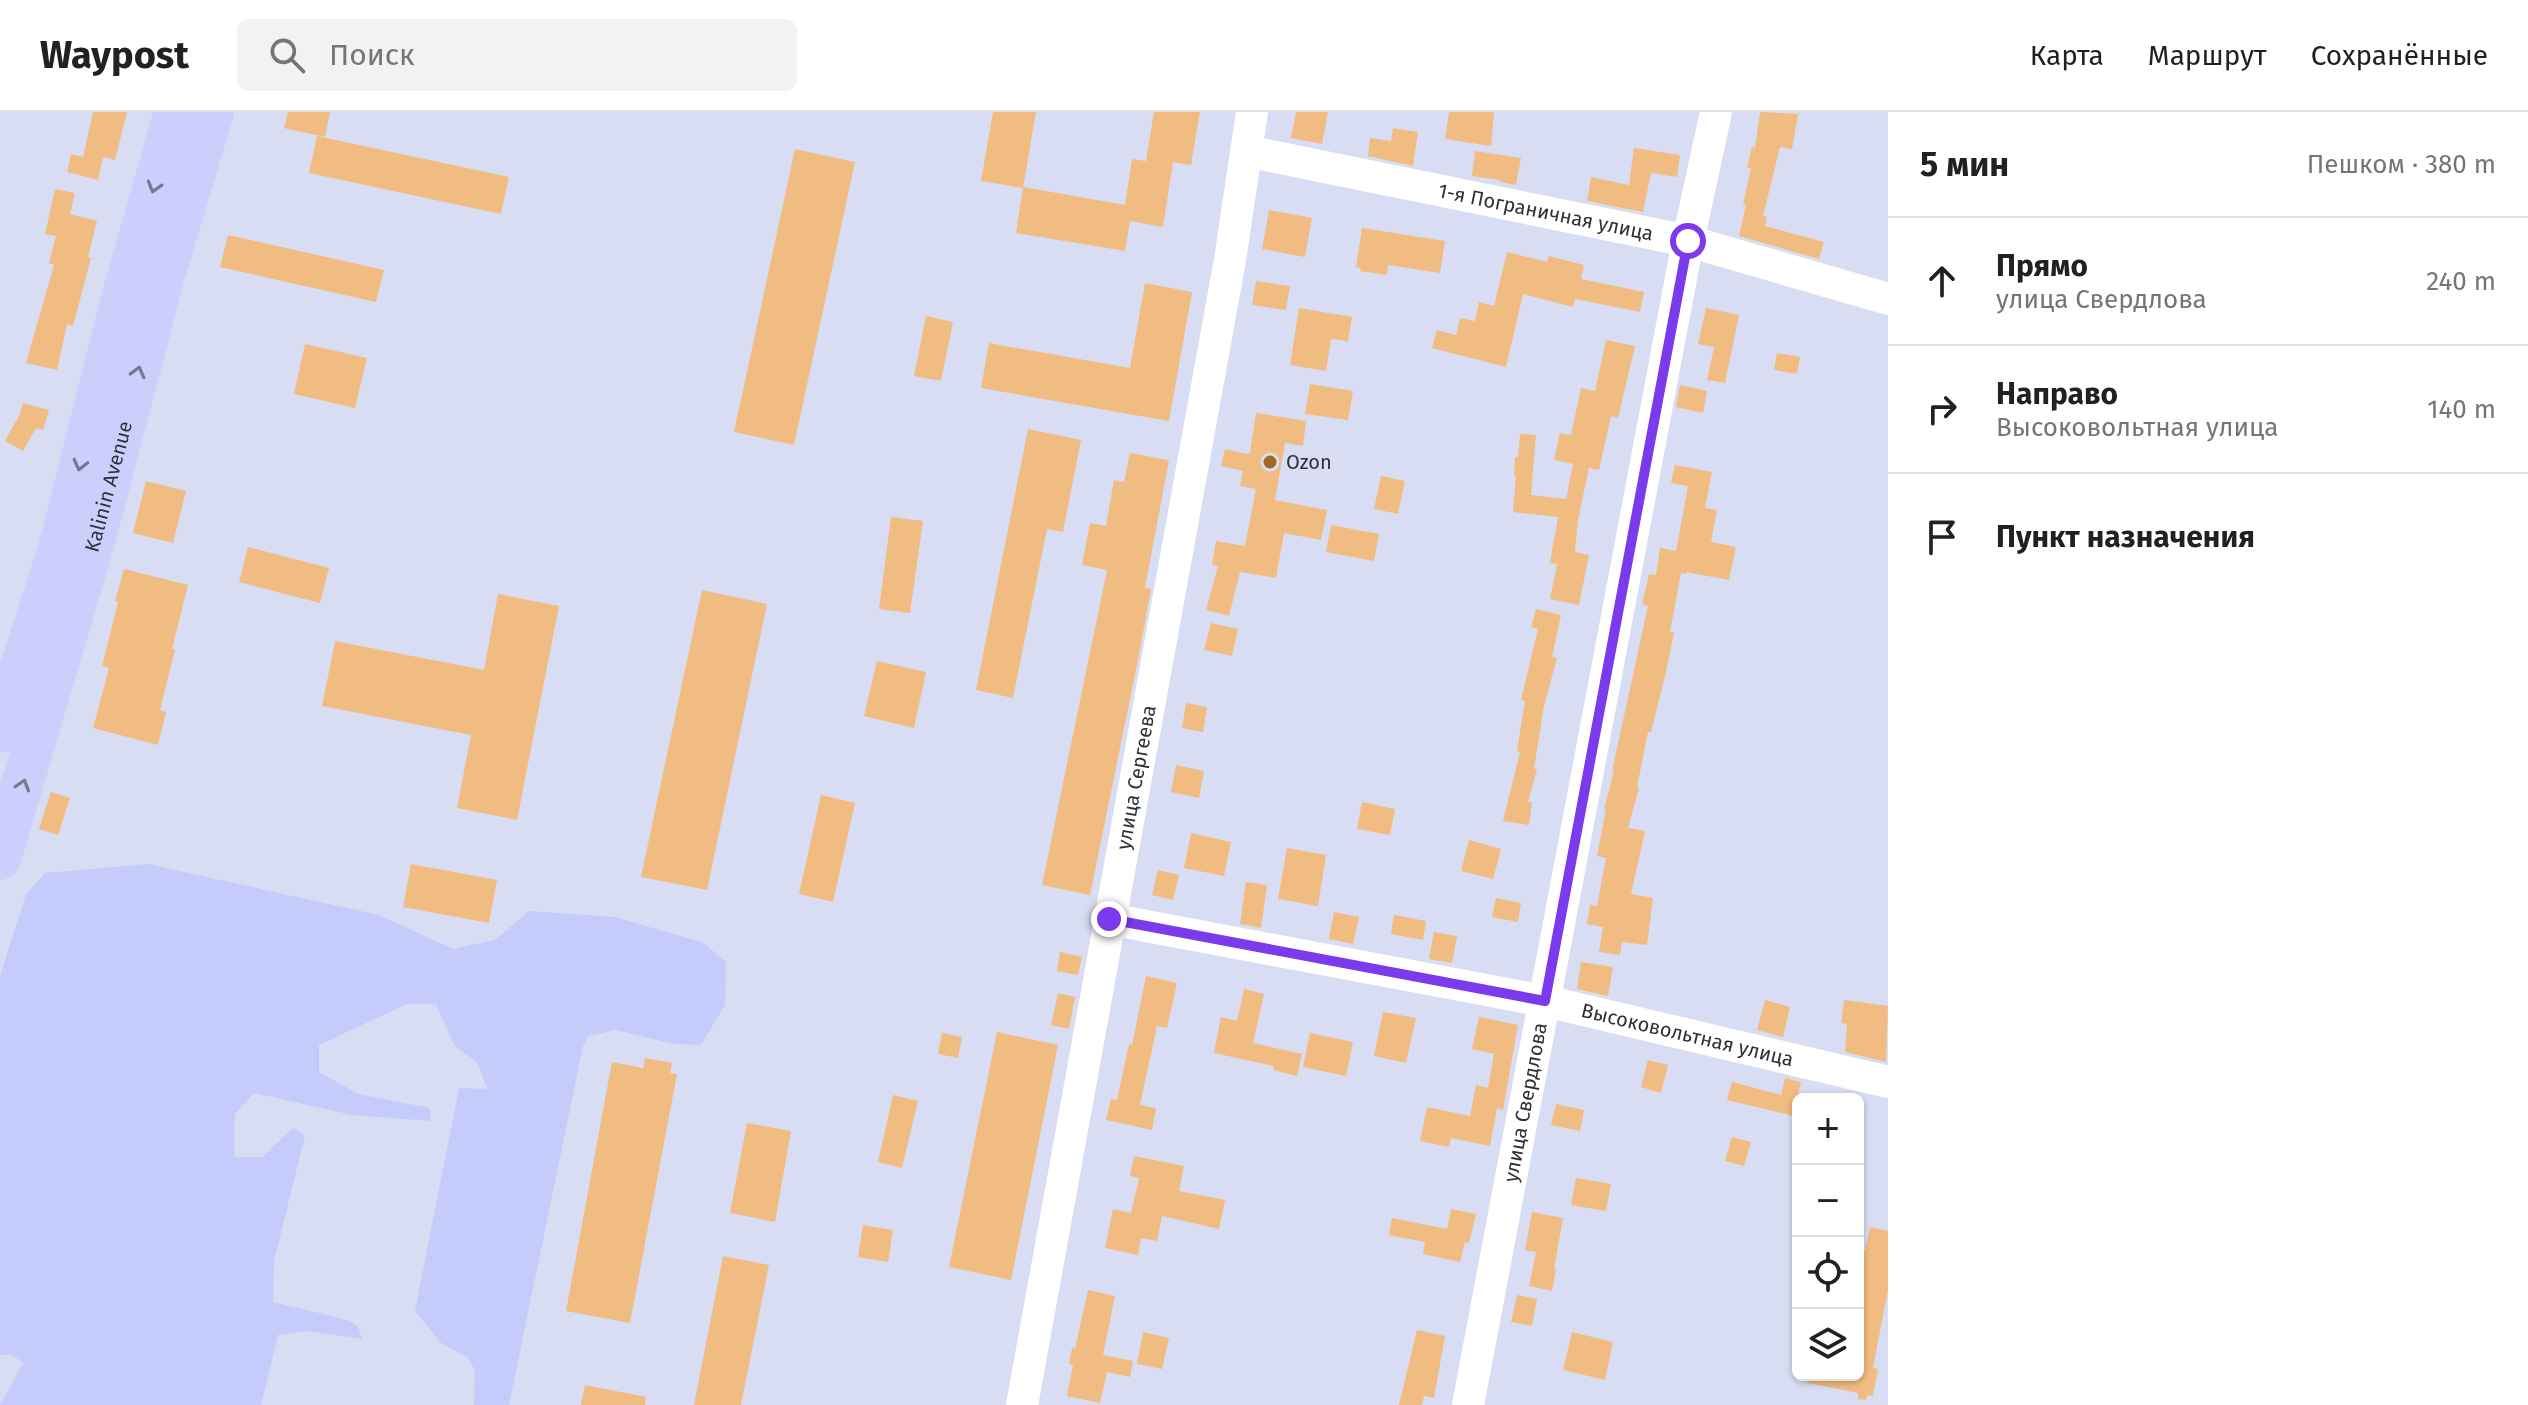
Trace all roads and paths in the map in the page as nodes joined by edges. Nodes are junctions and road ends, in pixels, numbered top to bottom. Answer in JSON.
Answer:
{"nodes":[{"id":1,"x":175,"y":112,"type":"edge"},
{"id":2,"x":213,"y":112,"type":"edge"},
{"id":3,"x":1252,"y":112,"type":"edge"},
{"id":4,"x":1716,"y":112,"type":"edge"},
{"id":5,"x":1246,"y":151,"type":"junction"},
{"id":6,"x":1689,"y":236,"type":"junction"},
{"id":7,"x":1888,"y":299,"type":"edge"},
{"id":8,"x":0,"y":732,"type":"edge"},
{"id":9,"x":0,"y":859,"type":"edge"},
{"id":10,"x":1109,"y":919,"type":"junction"},
{"id":11,"x":1545,"y":1001,"type":"junction"},
{"id":12,"x":1888,"y":1082,"type":"edge"},
{"id":13,"x":1022,"y":1405,"type":"edge"},
{"id":14,"x":1468,"y":1405,"type":"edge"}],
"edges":[{"from":1,"to":8,"type":"main road","name":"Kalinin Avenue","one_way":true},
{"from":9,"to":2,"type":"main road","name":"Kalinin Avenue","one_way":true},
{"from":3,"to":5,"type":"street","name":"улица Сергеева"},
{"from":4,"to":6,"type":"street","name":"улица Свердлова"},
{"from":5,"to":6,"type":"street","name":"1-я Пограничная улица"},
{"from":5,"to":10,"type":"street","name":"улица Сергеева"},
{"from":6,"to":7,"type":"street","name":"1-я Пограничная улица"},
{"from":6,"to":11,"type":"street","name":"улица Свердлова"},
{"from":10,"to":11,"type":"street","name":"Высоковольтная улица"},
{"from":10,"to":13,"type":"street","name":"улица Сергеева"},
{"from":11,"to":12,"type":"street","name":"Высоковольтная улица"},
{"from":11,"to":14,"type":"street","name":"улица Свердлова"}]}
